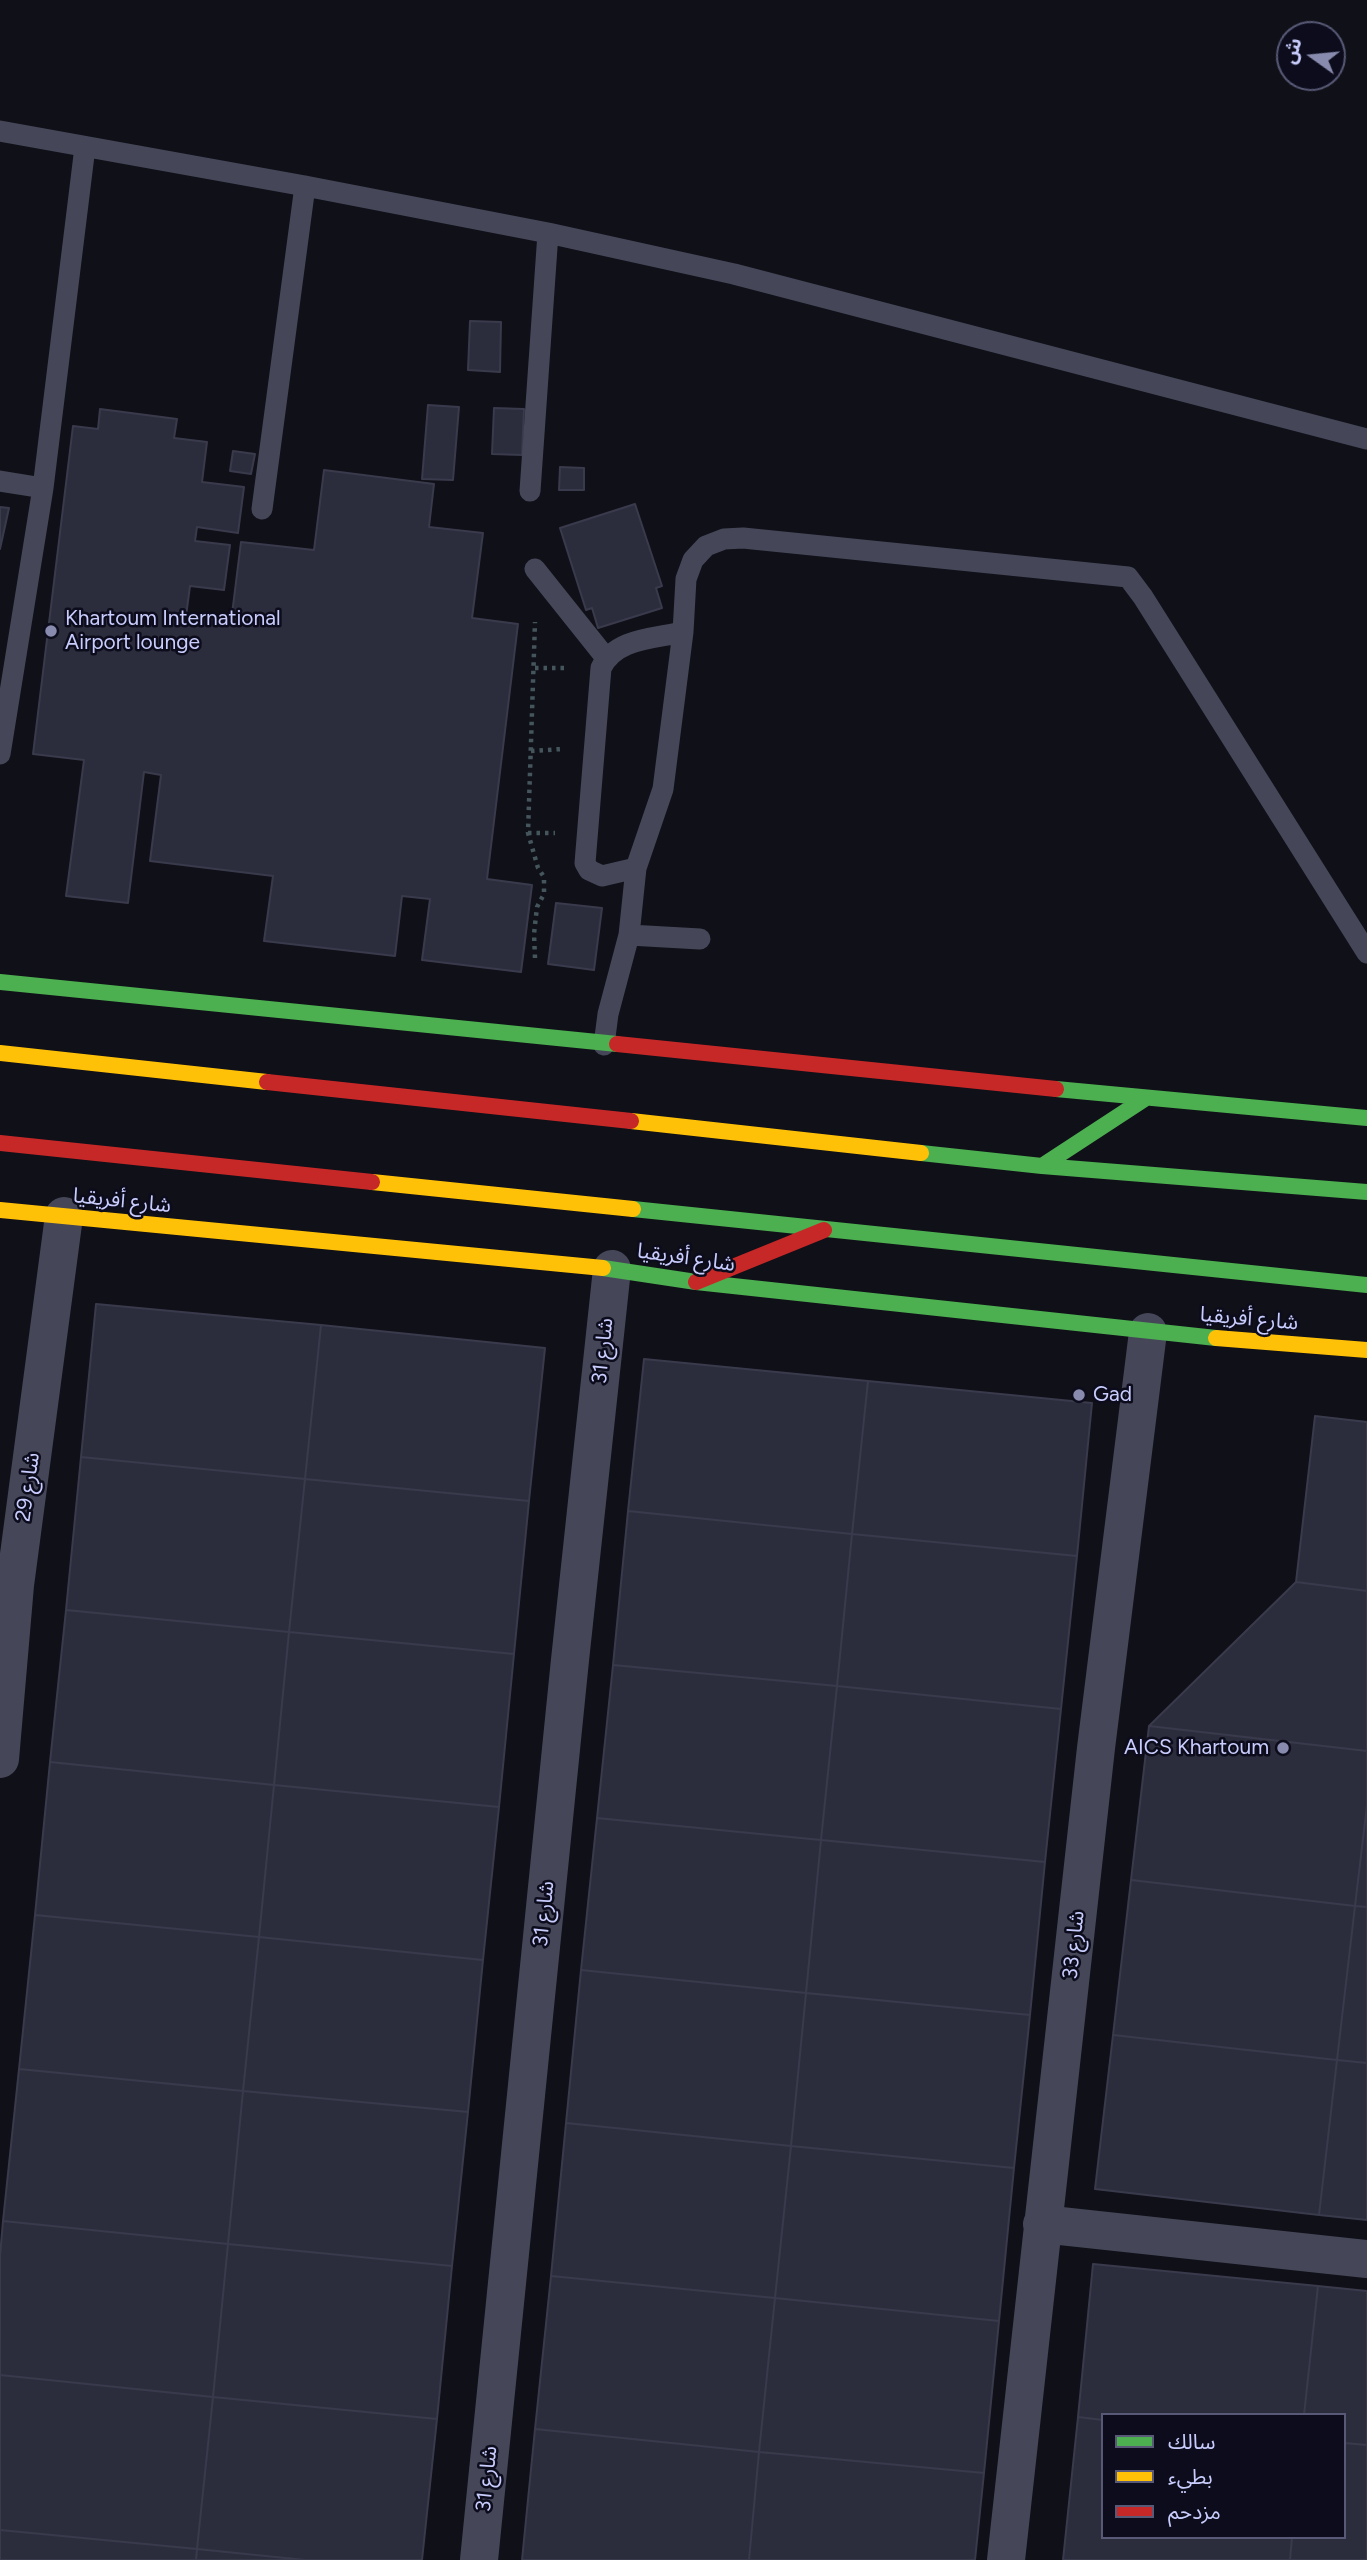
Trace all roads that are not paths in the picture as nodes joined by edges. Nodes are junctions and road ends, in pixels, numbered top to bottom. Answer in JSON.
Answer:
{"nodes":[{"id":1,"x":0,"y":131,"type":"edge"},
{"id":2,"x":85,"y":147,"type":"junction"},
{"id":3,"x":305,"y":186,"type":"junction"},
{"id":4,"x":548,"y":233,"type":"junction"},
{"id":5,"x":1367,"y":439,"type":"edge"},
{"id":6,"x":0,"y":481,"type":"edge"},
{"id":7,"x":43,"y":488,"type":"junction"},
{"id":8,"x":530,"y":491,"type":"dead end"},
{"id":9,"x":262,"y":509,"type":"dead end"},
{"id":10,"x":535,"y":569,"type":"road end"},
{"id":11,"x":683,"y":632,"type":"junction"},
{"id":12,"x":606,"y":658,"type":"junction"},
{"id":13,"x":0,"y":754,"type":"edge"},
{"id":14,"x":636,"y":868,"type":"junction"},
{"id":15,"x":629,"y":935,"type":"junction"},
{"id":16,"x":700,"y":939,"type":"dead end"},
{"id":17,"x":1367,"y":953,"type":"edge"},
{"id":18,"x":0,"y":982,"type":"edge"},
{"id":19,"x":604,"y":1045,"type":"junction"},
{"id":20,"x":0,"y":1053,"type":"edge"},
{"id":21,"x":1146,"y":1098,"type":"junction"},
{"id":22,"x":1367,"y":1118,"type":"edge"},
{"id":23,"x":0,"y":1143,"type":"edge"},
{"id":24,"x":1042,"y":1166,"type":"junction"},
{"id":25,"x":1367,"y":1192,"type":"edge"},
{"id":26,"x":0,"y":1210,"type":"edge"},
{"id":27,"x":65,"y":1216,"type":"junction"},
{"id":28,"x":828,"y":1228,"type":"junction"},
{"id":29,"x":612,"y":1269,"type":"junction"},
{"id":30,"x":696,"y":1282,"type":"junction"},
{"id":31,"x":1367,"y":1285,"type":"edge"},
{"id":32,"x":1148,"y":1332,"type":"junction"},
{"id":33,"x":1367,"y":1350,"type":"edge"},
{"id":34,"x":0,"y":1750,"type":"edge"},
{"id":35,"x":0,"y":1759,"type":"edge"},
{"id":36,"x":1042,"y":2224,"type":"junction"},
{"id":37,"x":1367,"y":2259,"type":"edge"},
{"id":38,"x":479,"y":2560,"type":"edge"},
{"id":39,"x":1006,"y":2560,"type":"edge"}],
"edges":[{"from":1,"to":2,"type":"lane"},
{"from":2,"to":3,"type":"lane"},
{"from":2,"to":7,"type":"lane"},
{"from":3,"to":4,"type":"lane"},
{"from":3,"to":9,"type":"lane"},
{"from":4,"to":5,"type":"lane"},
{"from":4,"to":8,"type":"lane"},
{"from":6,"to":7,"type":"lane"},
{"from":7,"to":13,"type":"lane"},
{"from":10,"to":12,"type":"lane"},
{"from":11,"to":12,"type":"lane"},
{"from":11,"to":14,"type":"lane"},
{"from":11,"to":17,"type":"lane"},
{"from":12,"to":14,"type":"lane"},
{"from":14,"to":15,"type":"lane"},
{"from":15,"to":16,"type":"lane"},
{"from":15,"to":19,"type":"lane"},
{"from":18,"to":19,"type":"main road"},
{"from":19,"to":21,"type":"main road"},
{"from":20,"to":24,"type":"main road"},
{"from":21,"to":22,"type":"main road"},
{"from":21,"to":24,"type":"main road"},
{"from":23,"to":28,"type":"main road","name":"شارع أفريقيا"},
{"from":24,"to":25,"type":"main road"},
{"from":26,"to":27,"type":"main road","name":"شارع أفريقيا"},
{"from":27,"to":29,"type":"main road","name":"شارع أفريقيا"},
{"from":27,"to":34,"type":"street","name":"شارع 29"},
{"from":28,"to":30,"type":"main road"},
{"from":28,"to":31,"type":"main road","name":"شارع أفريقيا"},
{"from":29,"to":30,"type":"main road","name":"شارع أفريقيا"},
{"from":29,"to":38,"type":"street","name":"شارع 31"},
{"from":30,"to":32,"type":"main road","name":"شارع أفريقيا"},
{"from":32,"to":33,"type":"main road","name":"شارع أفريقيا"},
{"from":32,"to":36,"type":"street","name":"شارع 33"},
{"from":34,"to":35,"type":"street","name":"شارع 29"},
{"from":36,"to":37,"type":"street"},
{"from":36,"to":39,"type":"street","name":"شارع 33"}]}
